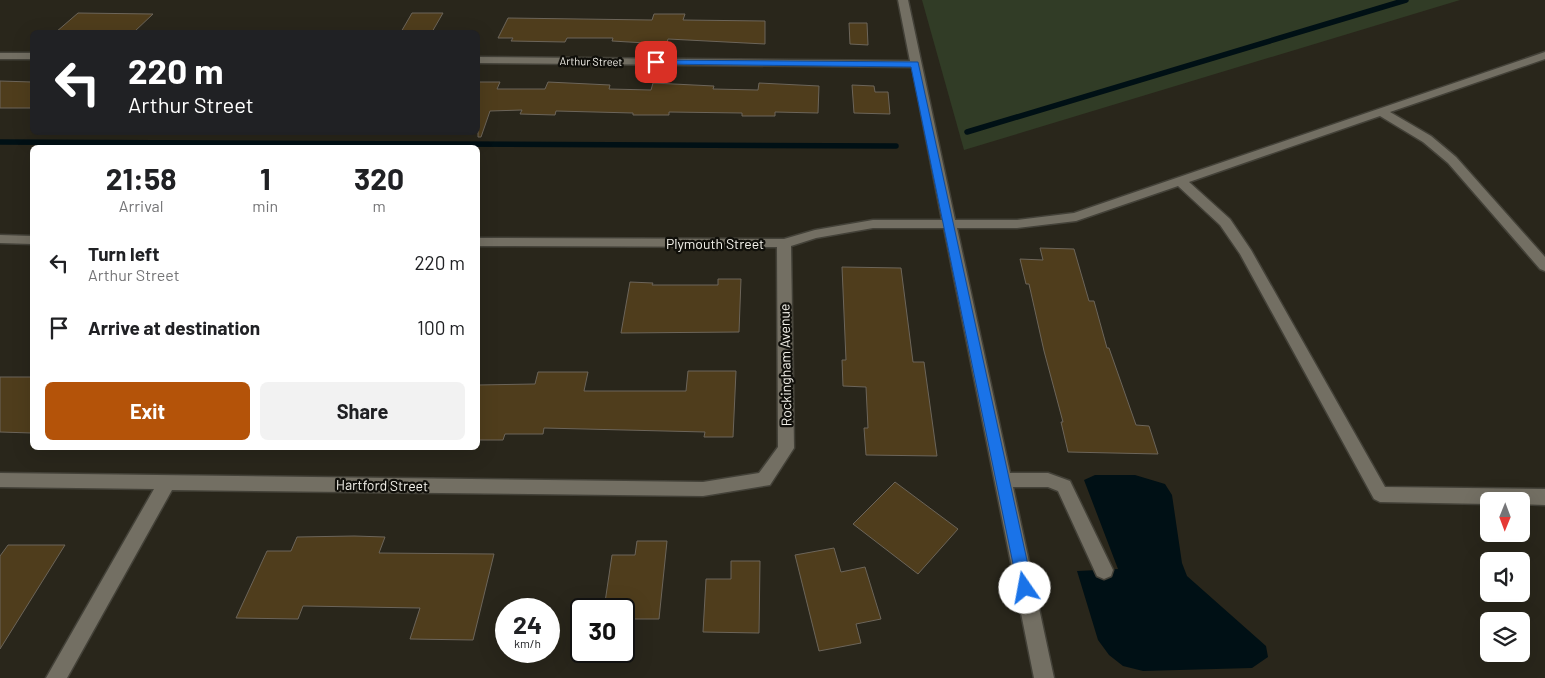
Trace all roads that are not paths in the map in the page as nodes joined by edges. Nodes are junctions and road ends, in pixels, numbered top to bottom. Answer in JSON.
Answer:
{"nodes":[{"id":1,"x":903,"y":0,"type":"edge"},
{"id":2,"x":0,"y":56,"type":"edge"},
{"id":3,"x":30,"y":56,"type":"edge"},
{"id":4,"x":1545,"y":56,"type":"edge"},
{"id":5,"x":480,"y":60,"type":"edge"},
{"id":6,"x":915,"y":64,"type":"junction"},
{"id":7,"x":1380,"y":111,"type":"junction"},
{"id":8,"x":1180,"y":181,"type":"junction"},
{"id":9,"x":950,"y":224,"type":"junction"},
{"id":10,"x":0,"y":239,"type":"edge"},
{"id":11,"x":30,"y":240,"type":"edge"},
{"id":12,"x":480,"y":242,"type":"edge"},
{"id":13,"x":784,"y":243,"type":"junction"},
{"id":14,"x":1545,"y":266,"type":"edge"},
{"id":15,"x":0,"y":480,"type":"edge"},
{"id":16,"x":764,"y":480,"type":"joint"},
{"id":17,"x":1003,"y":480,"type":"junction"},
{"id":18,"x":167,"y":482,"type":"junction"},
{"id":19,"x":1545,"y":497,"type":"edge"},
{"id":20,"x":1104,"y":570,"type":"dead end"},
{"id":21,"x":56,"y":678,"type":"edge"},
{"id":22,"x":1044,"y":678,"type":"edge"}],
"edges":[{"from":1,"to":6,"type":"street"},
{"from":2,"to":3,"type":"street"},
{"from":4,"to":7,"type":"street","name":"Plymouth Street"},
{"from":5,"to":6,"type":"street","name":"Arthur Street"},
{"from":6,"to":9,"type":"street"},
{"from":7,"to":8,"type":"street","name":"Plymouth Street"},
{"from":7,"to":14,"type":"street"},
{"from":8,"to":9,"type":"street","name":"Plymouth Street"},
{"from":8,"to":19,"type":"street"},
{"from":9,"to":13,"type":"street","name":"Plymouth Street"},
{"from":9,"to":17,"type":"street"},
{"from":10,"to":11,"type":"street"},
{"from":12,"to":13,"type":"street","name":"Plymouth Street"},
{"from":13,"to":16,"type":"street","name":"Rockingham Avenue"},
{"from":15,"to":18,"type":"street","name":"Hartford Street"},
{"from":16,"to":18,"type":"street","name":"Hartford Street"},
{"from":17,"to":20,"type":"street"},
{"from":17,"to":22,"type":"street"},
{"from":18,"to":21,"type":"street"}]}
